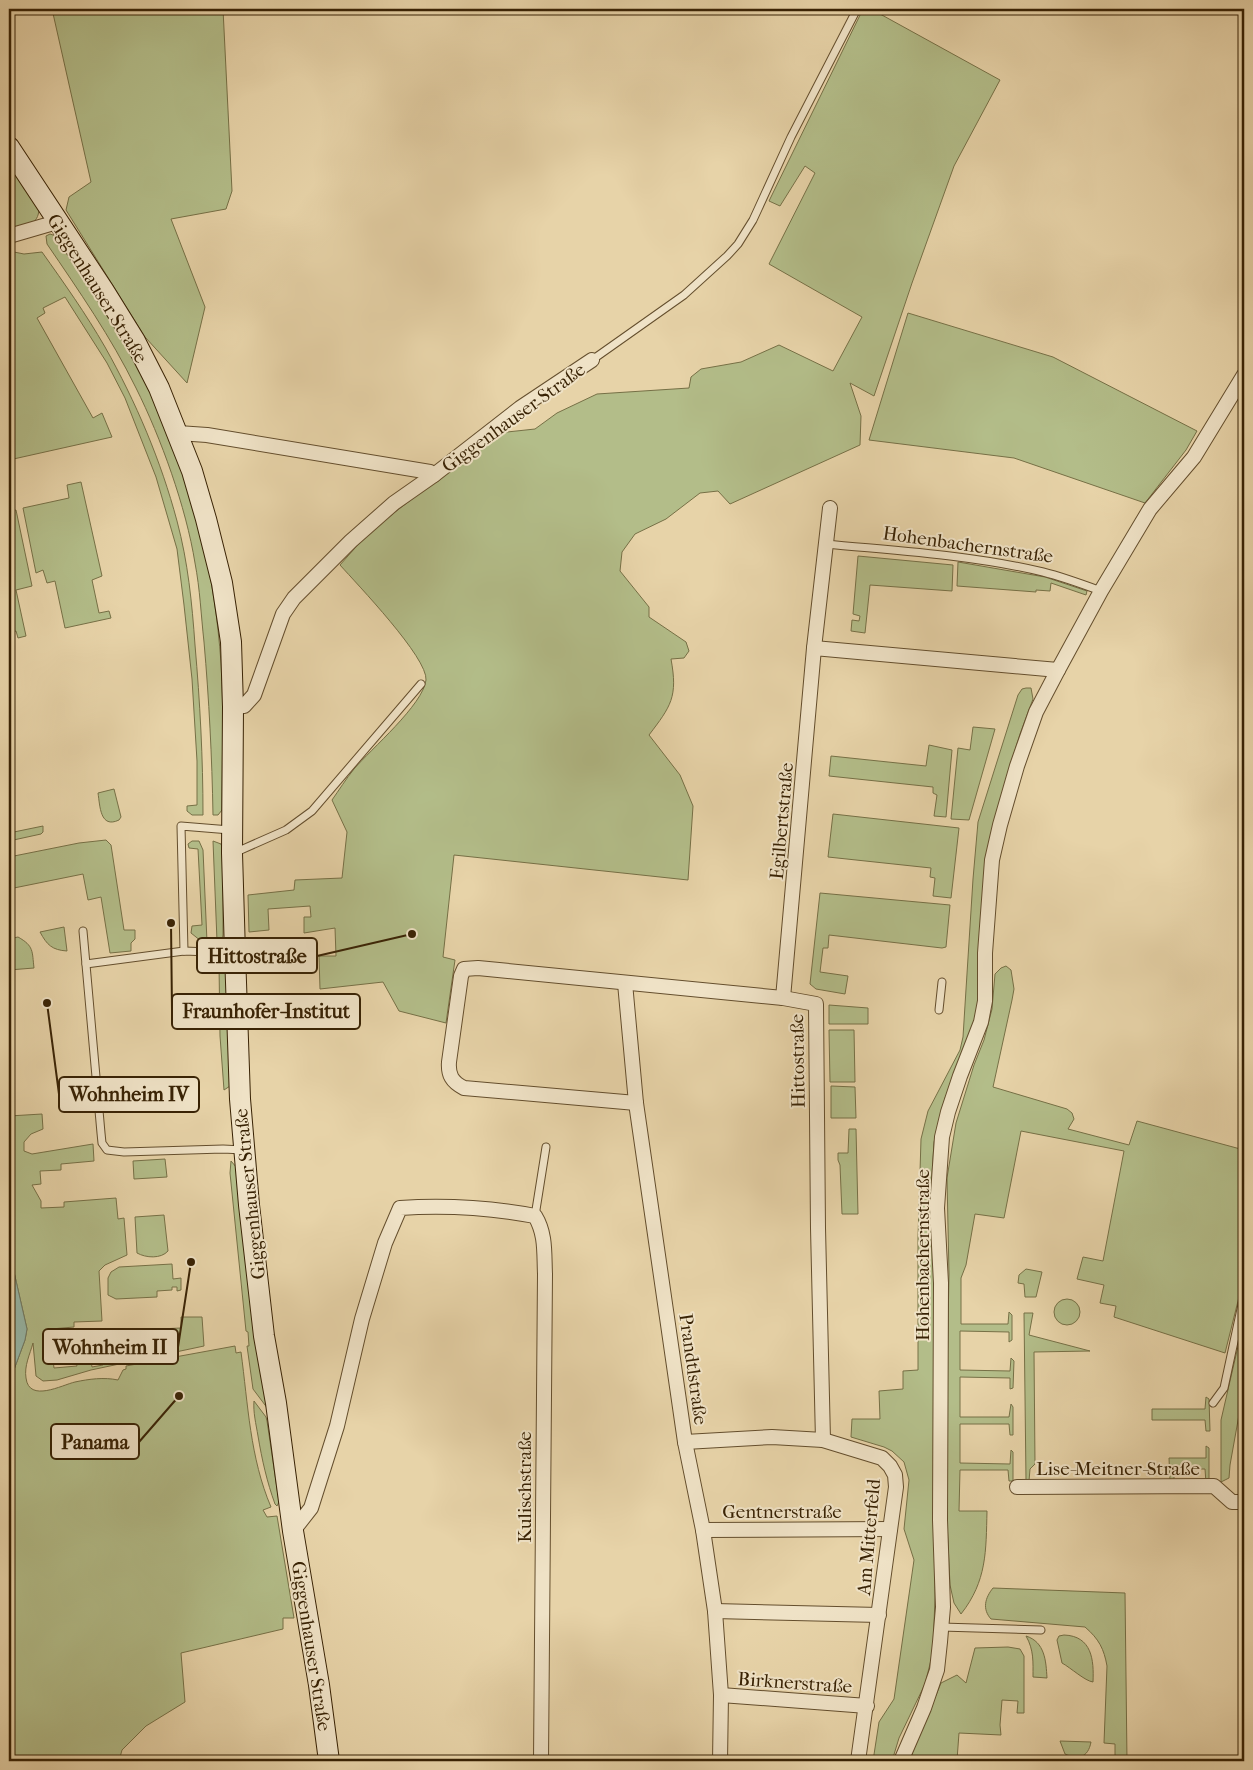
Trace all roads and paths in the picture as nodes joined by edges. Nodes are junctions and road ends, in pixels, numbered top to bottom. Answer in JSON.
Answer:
{"nodes":[{"id":1,"x":858,"y":9,"type":"edge"},
{"id":2,"x":9,"y":147,"type":"edge"},
{"id":3,"x":57,"y":222,"type":"junction"},
{"id":4,"x":9,"y":236,"type":"edge"},
{"id":5,"x":592,"y":360,"type":"joint"},
{"id":6,"x":1244,"y":375,"type":"edge"},
{"id":7,"x":178,"y":433,"type":"junction"},
{"id":8,"x":434,"y":475,"type":"junction"},
{"id":9,"x":830,"y":508,"type":"dead end"},
{"id":10,"x":826,"y":544,"type":"junction"},
{"id":11,"x":1101,"y":591,"type":"junction"},
{"id":12,"x":814,"y":648,"type":"junction"},
{"id":13,"x":1058,"y":670,"type":"junction"},
{"id":14,"x":421,"y":684,"type":"dead end"},
{"id":15,"x":233,"y":707,"type":"junction"},
{"id":16,"x":232,"y":830,"type":"junction"},
{"id":17,"x":232,"y":853,"type":"junction"},
{"id":18,"x":83,"y":931,"type":"dead end"},
{"id":19,"x":184,"y":951,"type":"junction"},
{"id":20,"x":235,"y":953,"type":"junction"},
{"id":21,"x":86,"y":964,"type":"junction"},
{"id":22,"x":942,"y":982,"type":"dead end"},
{"id":23,"x":624,"y":983,"type":"junction"},
{"id":24,"x":783,"y":998,"type":"junction"},
{"id":25,"x":939,"y":1010,"type":"dead end"},
{"id":26,"x":636,"y":1102,"type":"junction"},
{"id":27,"x":546,"y":1147,"type":"dead end"},
{"id":28,"x":245,"y":1150,"type":"junction"},
{"id":29,"x":536,"y":1216,"type":"junction"},
{"id":30,"x":1244,"y":1295,"type":"edge"},
{"id":31,"x":1214,"y":1404,"type":"dead end"},
{"id":32,"x":823,"y":1440,"type":"junction"},
{"id":33,"x":685,"y":1442,"type":"junction"},
{"id":34,"x":1017,"y":1488,"type":"dead end"},
{"id":35,"x":1244,"y":1502,"type":"edge"},
{"id":36,"x":890,"y":1529,"type":"junction"},
{"id":37,"x":703,"y":1530,"type":"junction"},
{"id":38,"x":293,"y":1532,"type":"junction"},
{"id":39,"x":715,"y":1611,"type":"junction"},
{"id":40,"x":879,"y":1615,"type":"junction"},
{"id":41,"x":941,"y":1627,"type":"junction"},
{"id":42,"x":1041,"y":1630,"type":"dead end"},
{"id":43,"x":721,"y":1695,"type":"junction"},
{"id":44,"x":867,"y":1706,"type":"junction"},
{"id":45,"x":329,"y":1761,"type":"edge"},
{"id":46,"x":541,"y":1761,"type":"edge"},
{"id":47,"x":720,"y":1761,"type":"edge"},
{"id":48,"x":858,"y":1761,"type":"edge"},
{"id":49,"x":901,"y":1761,"type":"edge"}],
"edges":[{"from":1,"to":5,"type":"lane"},
{"from":2,"to":3,"type":"main road","name":"Giggenhauser Straße"},
{"from":3,"to":4,"type":"street"},
{"from":3,"to":7,"type":"main road","name":"Giggenhauser Straße"},
{"from":5,"to":8,"type":"street","name":"Giggenhauser Straße"},
{"from":6,"to":11,"type":"street","name":"Hohenbachernstraße"},
{"from":7,"to":8,"type":"street","name":"Giggenhauser Straße"},
{"from":7,"to":15,"type":"main road","name":"Giggenhauser Straße"},
{"from":8,"to":15,"type":"street","name":"Giggenhauser Straße"},
{"from":9,"to":10,"type":"street","name":"Egilbertstraße"},
{"from":10,"to":11,"type":"lane","name":"Hohenbachernstraße"},
{"from":10,"to":12,"type":"street","name":"Egilbertstraße"},
{"from":11,"to":13,"type":"street","name":"Hohenbachernstraße"},
{"from":12,"to":13,"type":"street"},
{"from":12,"to":24,"type":"street","name":"Egilbertstraße"},
{"from":13,"to":41,"type":"street","name":"Hohenbachernstraße"},
{"from":14,"to":17,"type":"lane"},
{"from":15,"to":16,"type":"main road","name":"Giggenhauser Straße"},
{"from":16,"to":17,"type":"main road","name":"Giggenhauser Straße"},
{"from":16,"to":19,"type":"lane"},
{"from":17,"to":20,"type":"main road","name":"Giggenhauser Straße"},
{"from":18,"to":21,"type":"lane"},
{"from":19,"to":20,"type":"lane"},
{"from":19,"to":21,"type":"lane"},
{"from":20,"to":28,"type":"main road","name":"Giggenhauser Straße"},
{"from":21,"to":28,"type":"lane"},
{"from":22,"to":25,"type":"lane"},
{"from":23,"to":24,"type":"street","name":"Hittostraße"},
{"from":23,"to":26,"type":"street","name":"Prandtlstraße"},
{"from":23,"to":26,"type":"street","name":"Hittostraße"},
{"from":24,"to":32,"type":"street","name":"Hittostraße"},
{"from":26,"to":33,"type":"street","name":"Prandtlstraße"},
{"from":27,"to":29,"type":"lane","name":"Kulischstraße"},
{"from":28,"to":38,"type":"main road","name":"Giggenhauser Straße"},
{"from":29,"to":38,"type":"street"},
{"from":29,"to":46,"type":"street","name":"Kulischstraße"},
{"from":30,"to":31,"type":"lane"},
{"from":32,"to":33,"type":"street","name":"Am Mitterfeld"},
{"from":32,"to":36,"type":"street","name":"Am Mitterfeld"},
{"from":33,"to":37,"type":"street","name":"Prandtlstraße"},
{"from":34,"to":35,"type":"street","name":"Lise-Meitner-Straße"},
{"from":36,"to":37,"type":"street","name":"Gentnerstraße"},
{"from":36,"to":40,"type":"street","name":"Am Mitterfeld"},
{"from":37,"to":39,"type":"street","name":"Prandtlstraße"},
{"from":38,"to":45,"type":"main road","name":"Giggenhauser Straße"},
{"from":39,"to":40,"type":"street"},
{"from":39,"to":43,"type":"street","name":"Prandtlstraße"},
{"from":40,"to":44,"type":"street","name":"Am Mitterfeld"},
{"from":41,"to":42,"type":"lane"},
{"from":41,"to":49,"type":"street","name":"Hohenbachernstraße"},
{"from":43,"to":44,"type":"street","name":"Birknerstraße"},
{"from":43,"to":47,"type":"street","name":"Prandtlstraße"},
{"from":44,"to":48,"type":"street","name":"Am Mitterfeld"}]}
